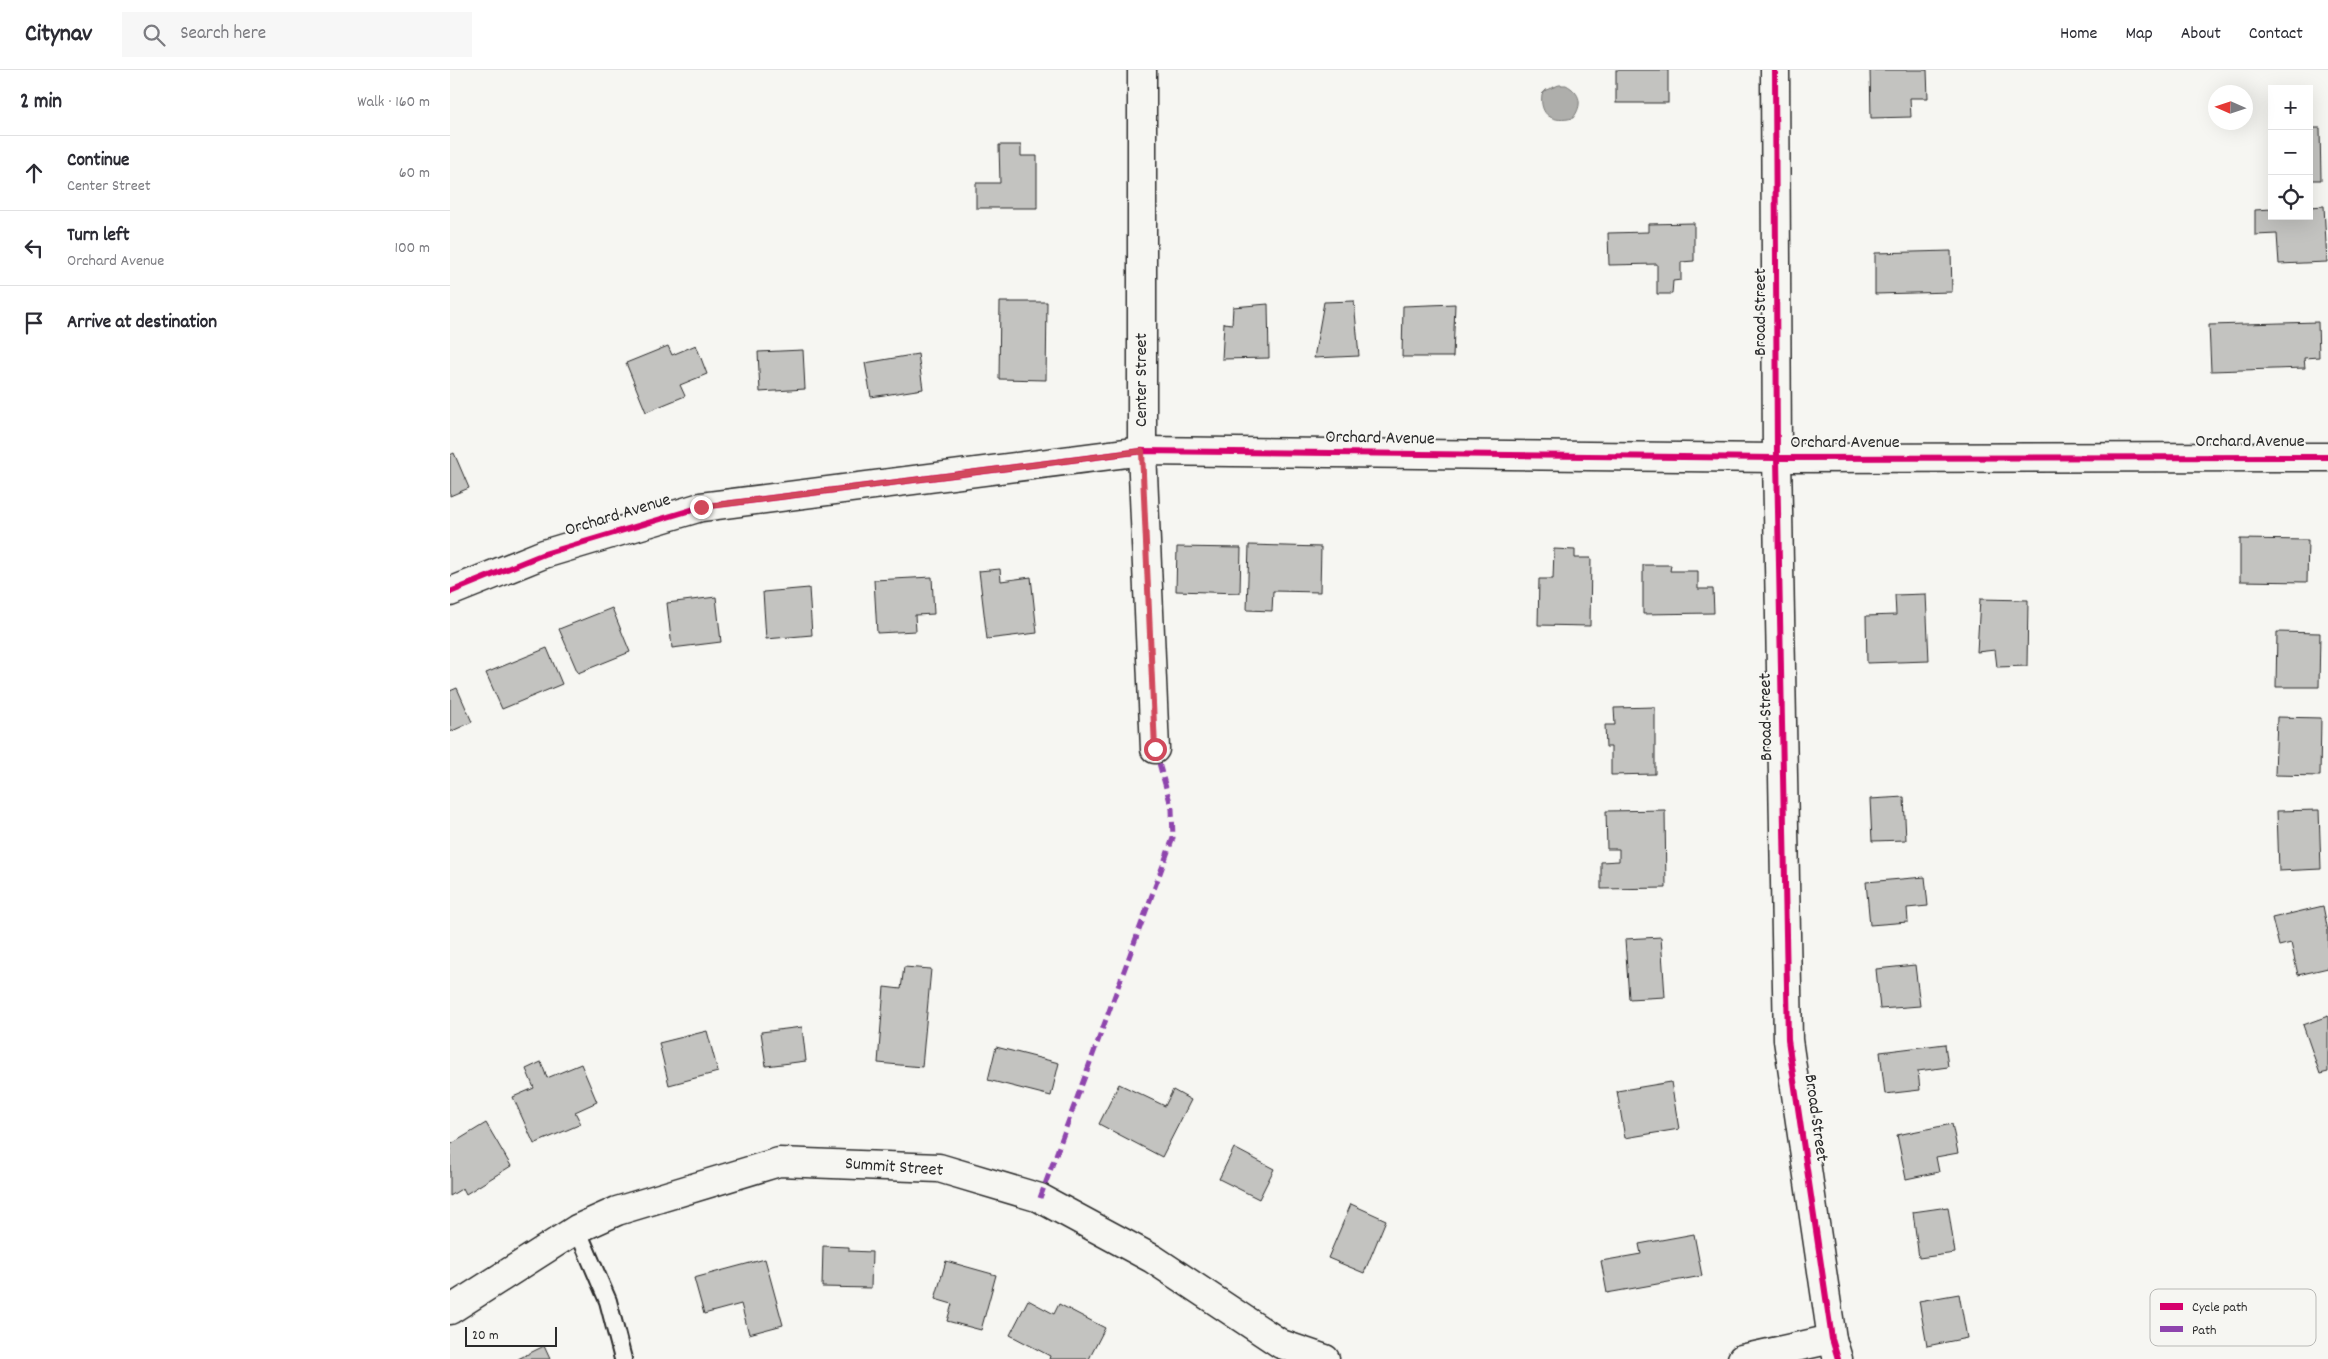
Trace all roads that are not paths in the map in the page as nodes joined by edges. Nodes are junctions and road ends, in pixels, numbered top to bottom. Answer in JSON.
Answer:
{"nodes":[{"id":1,"x":1142,"y":70,"type":"edge"},
{"id":2,"x":1775,"y":70,"type":"edge"},
{"id":3,"x":1142,"y":451,"type":"junction"},
{"id":4,"x":2328,"y":457,"type":"edge"},
{"id":5,"x":1778,"y":458,"type":"junction"},
{"id":6,"x":450,"y":592,"type":"edge"},
{"id":7,"x":1155,"y":749,"type":"dead end"},
{"id":8,"x":577,"y":1229,"type":"junction"},
{"id":9,"x":450,"y":1310,"type":"edge"},
{"id":10,"x":1835,"y":1349,"type":"edge"},
{"id":11,"x":623,"y":1359,"type":"edge"},
{"id":12,"x":1325,"y":1359,"type":"edge"},
{"id":13,"x":1742,"y":1359,"type":"edge"}],
"edges":[{"from":1,"to":3,"type":"street","name":"Center Street"},
{"from":2,"to":5,"type":"street","name":"Broad Street"},
{"from":3,"to":5,"type":"street","name":"Orchard Avenue"},
{"from":3,"to":6,"type":"street","name":"Orchard Avenue"},
{"from":3,"to":7,"type":"street","name":"Center Street"},
{"from":4,"to":5,"type":"street","name":"Orchard Avenue"},
{"from":5,"to":10,"type":"street","name":"Broad Street"},
{"from":8,"to":9,"type":"street","name":"Summit Street"},
{"from":8,"to":11,"type":"lane"},
{"from":8,"to":12,"type":"street","name":"Summit Street"},
{"from":10,"to":13,"type":"street"}]}
